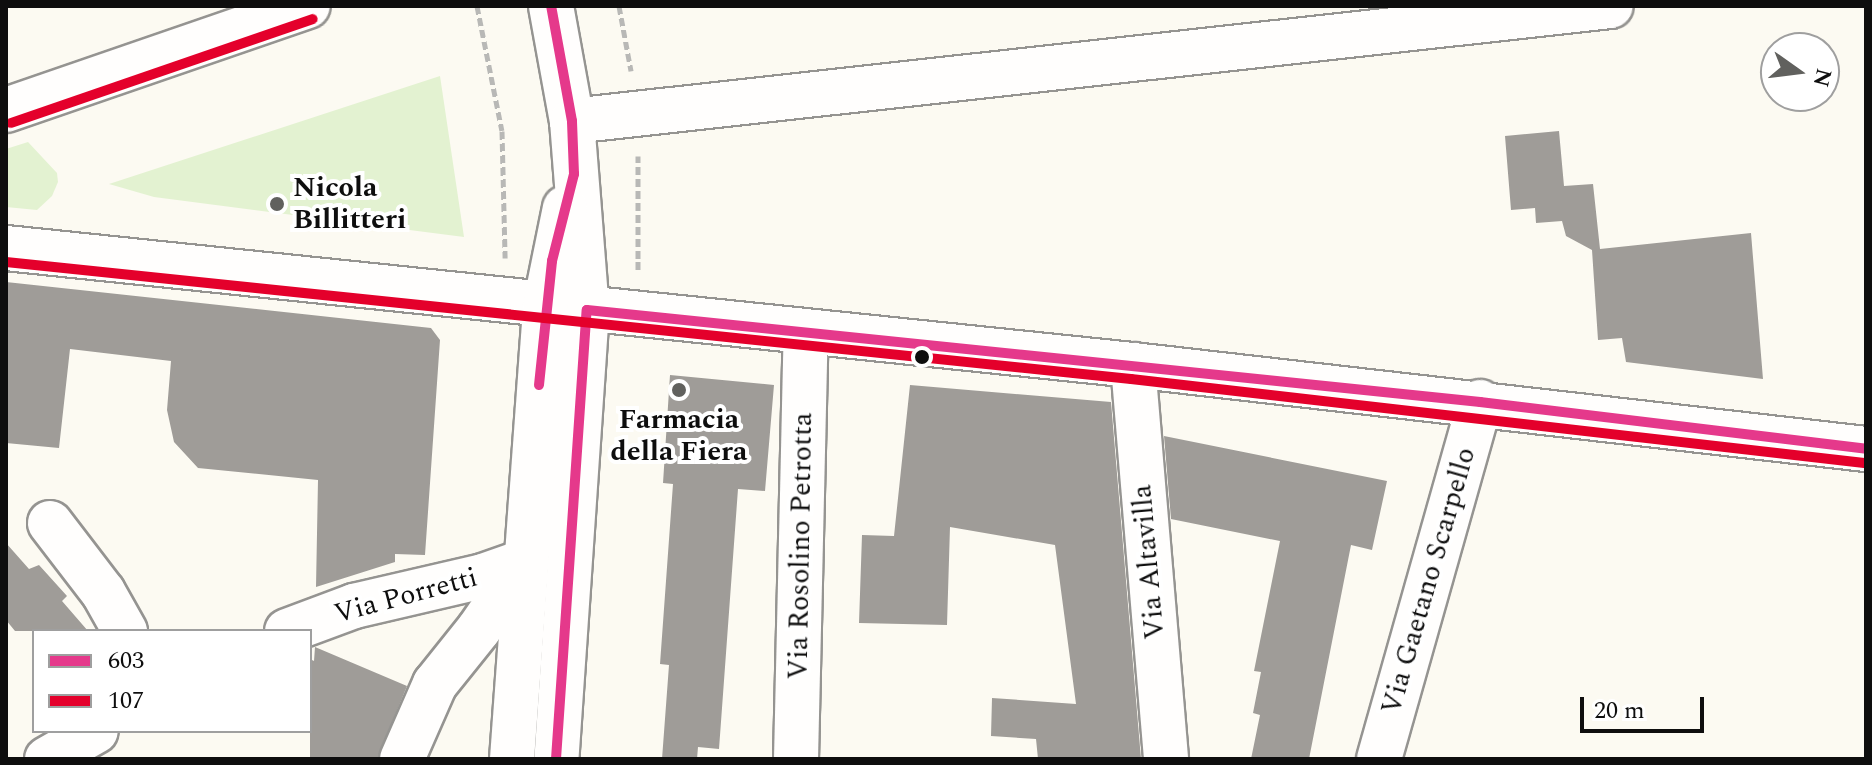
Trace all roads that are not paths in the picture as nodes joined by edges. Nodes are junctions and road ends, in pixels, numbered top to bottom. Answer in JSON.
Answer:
{"nodes":[{"id":1,"x":308,"y":6,"type":"edge"},
{"id":2,"x":551,"y":6,"type":"edge"},
{"id":3,"x":1611,"y":6,"type":"edge"},
{"id":4,"x":6,"y":110,"type":"edge"},
{"id":5,"x":572,"y":121,"type":"junction"},
{"id":6,"x":6,"y":248,"type":"edge"},
{"id":7,"x":566,"y":308,"type":"junction"},
{"id":8,"x":806,"y":332,"type":"junction"},
{"id":9,"x":1133,"y":365,"type":"junction"},
{"id":10,"x":1480,"y":402,"type":"junction"},
{"id":11,"x":1866,"y":449,"type":"edge"},
{"id":12,"x":50,"y":523,"type":"dead end"},
{"id":13,"x":526,"y":561,"type":"junction"},
{"id":14,"x":124,"y":629,"type":"edge"},
{"id":15,"x":292,"y":629,"type":"edge"},
{"id":16,"x":92,"y":733,"type":"edge"},
{"id":17,"x":47,"y":759,"type":"edge"},
{"id":18,"x":402,"y":759,"type":"edge"},
{"id":19,"x":512,"y":759,"type":"edge"},
{"id":20,"x":556,"y":759,"type":"edge"},
{"id":21,"x":796,"y":759,"type":"edge"},
{"id":22,"x":1166,"y":759,"type":"edge"},
{"id":23,"x":1379,"y":759,"type":"edge"}],
"edges":[{"from":1,"to":4,"type":"street"},
{"from":2,"to":5,"type":"street"},
{"from":3,"to":5,"type":"street"},
{"from":5,"to":7,"type":"street"},
{"from":6,"to":7,"type":"street"},
{"from":7,"to":8,"type":"street"},
{"from":7,"to":13,"type":"street"},
{"from":7,"to":20,"type":"street"},
{"from":8,"to":9,"type":"street"},
{"from":8,"to":21,"type":"street","name":"Via Rosolino Petrotta"},
{"from":9,"to":10,"type":"street"},
{"from":9,"to":22,"type":"street","name":"Via Altavilla"},
{"from":10,"to":11,"type":"street"},
{"from":10,"to":23,"type":"street","name":"Via Gaetano Scarpello"},
{"from":12,"to":14,"type":"street"},
{"from":13,"to":15,"type":"street","name":"Via Porretti"},
{"from":13,"to":18,"type":"street"},
{"from":13,"to":19,"type":"street"},
{"from":16,"to":17,"type":"street"}]}
